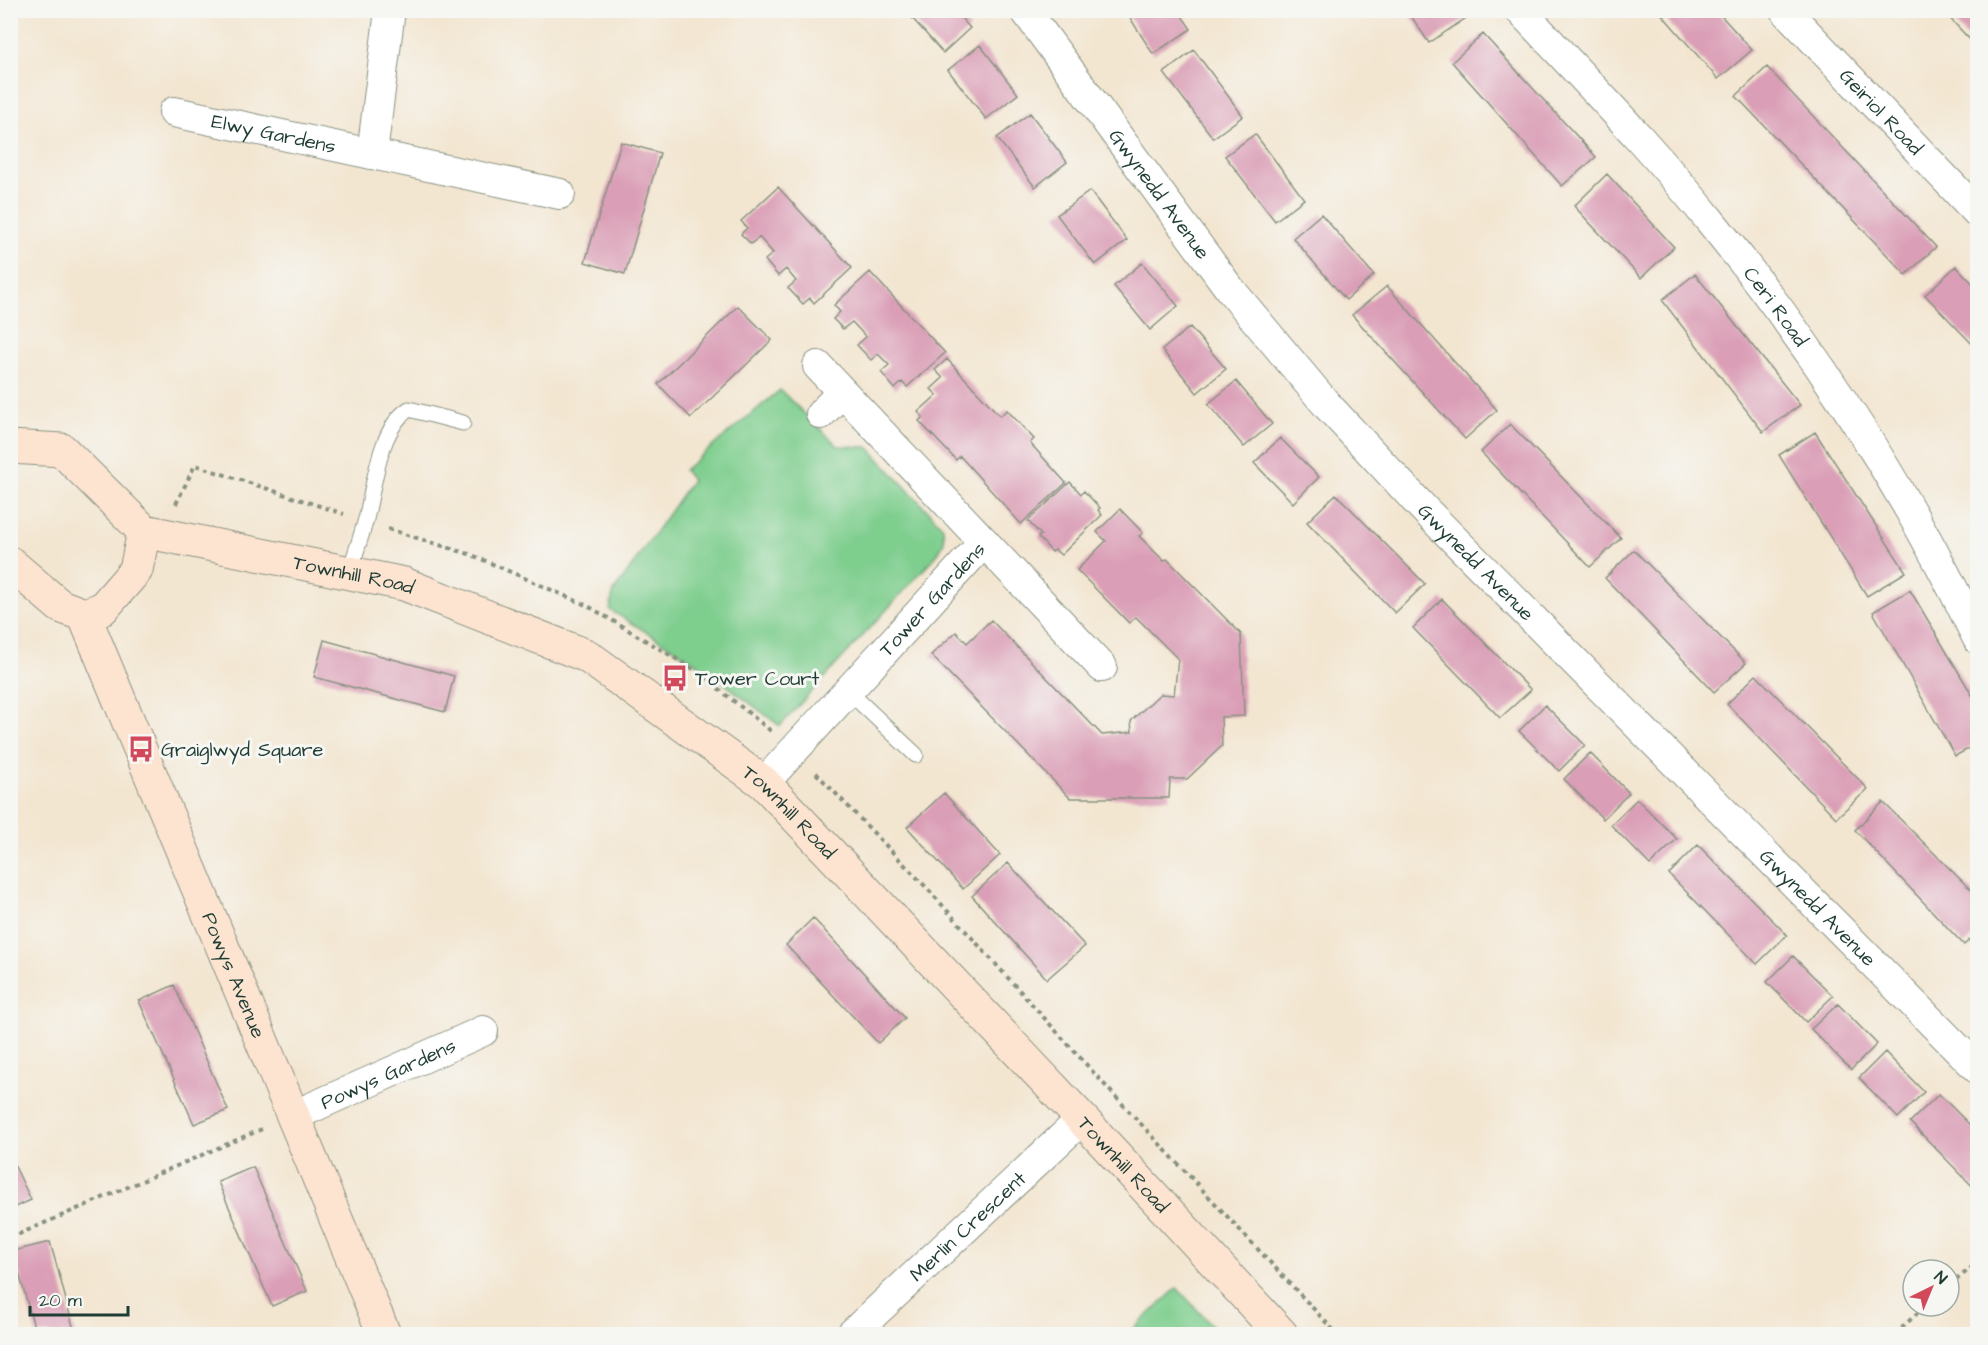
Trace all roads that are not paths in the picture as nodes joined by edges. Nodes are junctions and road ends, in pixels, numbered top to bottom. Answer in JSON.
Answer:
{"nodes":[{"id":1,"x":390,"y":10,"type":"edge"},
{"id":2,"x":1025,"y":10,"type":"edge"},
{"id":3,"x":1520,"y":10,"type":"edge"},
{"id":4,"x":1785,"y":10,"type":"edge"},
{"id":5,"x":174,"y":112,"type":"dead end"},
{"id":6,"x":372,"y":154,"type":"junction"},
{"id":7,"x":560,"y":194,"type":"dead end"},
{"id":8,"x":1977,"y":213,"type":"edge"},
{"id":9,"x":818,"y":366,"type":"dead end"},
{"id":10,"x":842,"y":392,"type":"junction"},
{"id":11,"x":821,"y":414,"type":"dead end"},
{"id":12,"x":463,"y":423,"type":"dead end"},
{"id":13,"x":10,"y":447,"type":"edge"},
{"id":14,"x":153,"y":533,"type":"junction"},
{"id":15,"x":984,"y":542,"type":"junction"},
{"id":16,"x":10,"y":563,"type":"edge"},
{"id":17,"x":349,"y":573,"type":"junction"},
{"id":18,"x":84,"y":615,"type":"junction"},
{"id":19,"x":1977,"y":639,"type":"edge"},
{"id":20,"x":1102,"y":668,"type":"dead end"},
{"id":21,"x":847,"y":690,"type":"junction"},
{"id":22,"x":916,"y":755,"type":"dead end"},
{"id":23,"x":764,"y":783,"type":"junction"},
{"id":24,"x":483,"y":1031,"type":"dead end"},
{"id":25,"x":1977,"y":1069,"type":"edge"},
{"id":26,"x":293,"y":1116,"type":"junction"},
{"id":27,"x":1082,"y":1119,"type":"junction"},
{"id":28,"x":384,"y":1335,"type":"edge"},
{"id":29,"x":852,"y":1335,"type":"edge"},
{"id":30,"x":1281,"y":1335,"type":"edge"}],
"edges":[{"from":1,"to":6,"type":"street"},
{"from":2,"to":25,"type":"street","name":"Gwynedd Avenue"},
{"from":3,"to":19,"type":"street","name":"Ceri Road"},
{"from":4,"to":8,"type":"street","name":"Geiriol Road"},
{"from":5,"to":6,"type":"street","name":"Elwy Gardens"},
{"from":6,"to":7,"type":"street","name":"Elwy Gardens"},
{"from":9,"to":10,"type":"street","name":"Tower Gardens"},
{"from":10,"to":11,"type":"street"},
{"from":10,"to":15,"type":"street","name":"Tower Gardens"},
{"from":12,"to":17,"type":"lane"},
{"from":13,"to":14,"type":"street"},
{"from":14,"to":17,"type":"street","name":"Townhill Road"},
{"from":14,"to":18,"type":"street"},
{"from":15,"to":20,"type":"street"},
{"from":15,"to":21,"type":"street","name":"Tower Gardens"},
{"from":16,"to":18,"type":"street"},
{"from":17,"to":23,"type":"street","name":"Townhill Road"},
{"from":18,"to":26,"type":"street","name":"Powys Avenue"},
{"from":21,"to":22,"type":"lane"},
{"from":21,"to":23,"type":"street","name":"Tower Gardens"},
{"from":23,"to":27,"type":"street","name":"Townhill Road"},
{"from":24,"to":26,"type":"street","name":"Powys Gardens"},
{"from":26,"to":28,"type":"street","name":"Powys Avenue"},
{"from":27,"to":29,"type":"street","name":"Merlin Crescent"},
{"from":27,"to":30,"type":"street","name":"Townhill Road"}]}
